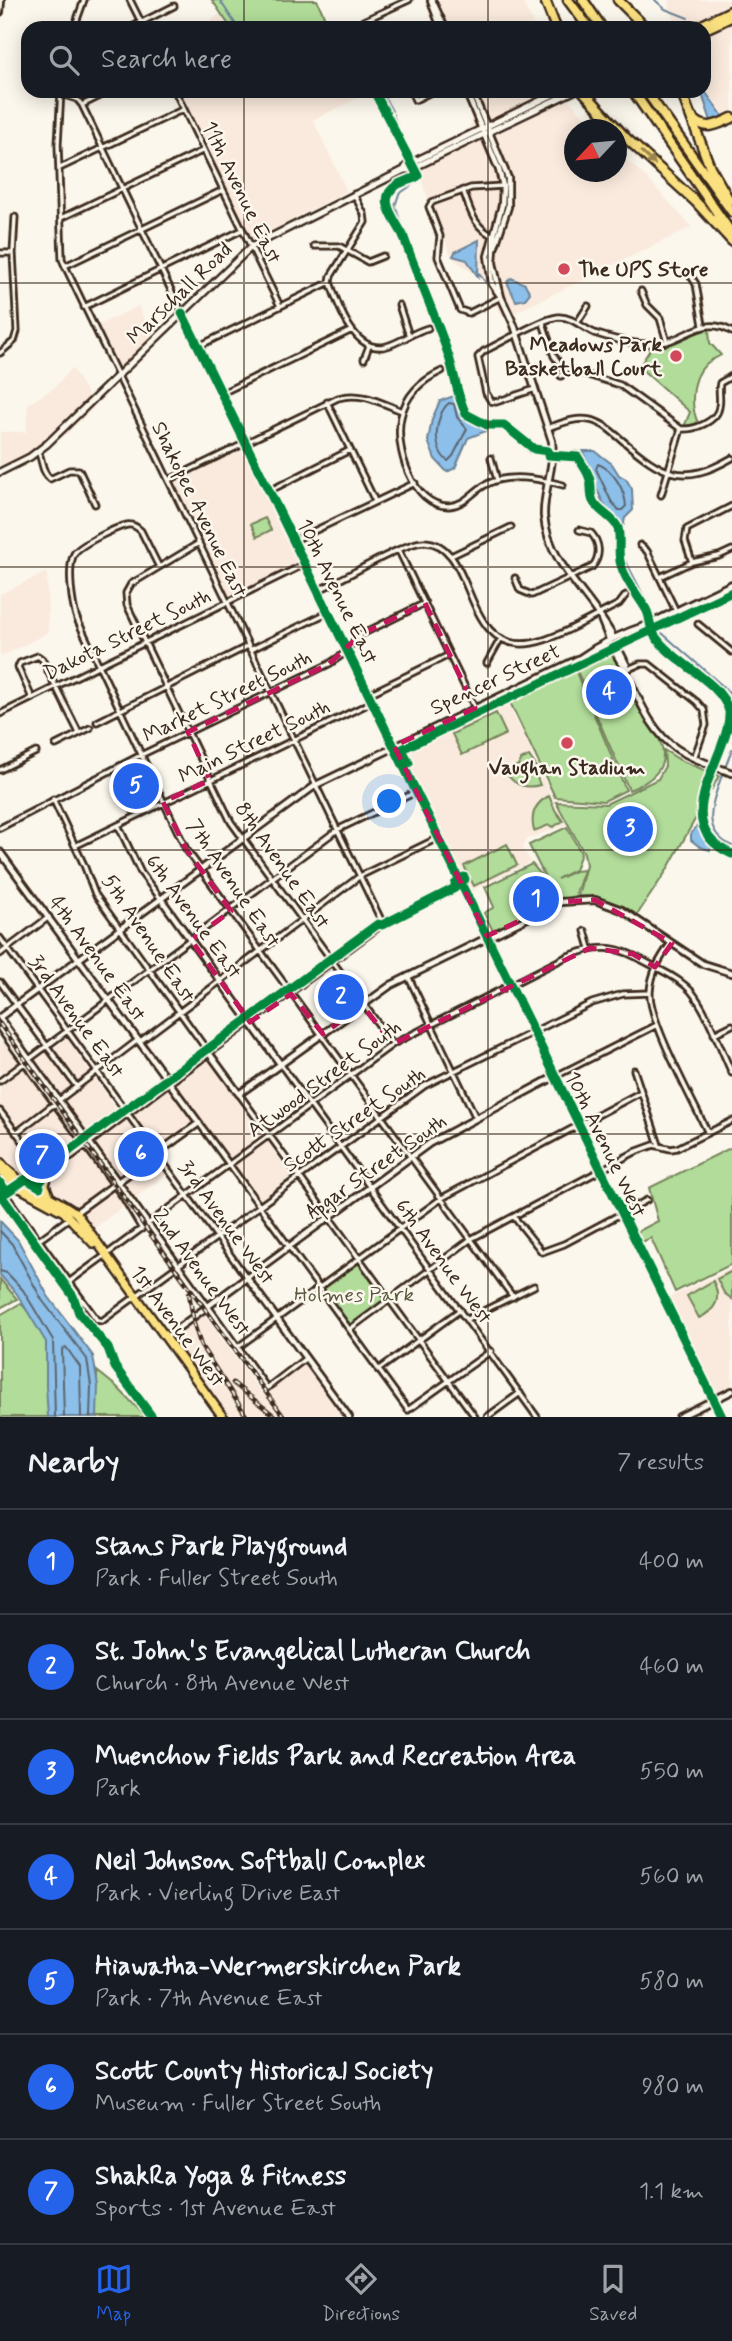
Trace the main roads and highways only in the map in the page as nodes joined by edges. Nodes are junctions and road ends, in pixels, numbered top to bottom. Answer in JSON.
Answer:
{"nodes":[{"id":1,"x":545,"y":0,"type":"edge"},
{"id":2,"x":568,"y":0,"type":"edge"},
{"id":3,"x":583,"y":0,"type":"edge"},
{"id":4,"x":618,"y":0,"type":"edge"},
{"id":5,"x":732,"y":10,"type":"edge"},
{"id":6,"x":732,"y":17,"type":"edge"},
{"id":7,"x":553,"y":21,"type":"edge"},
{"id":8,"x":584,"y":21,"type":"edge"},
{"id":9,"x":597,"y":21,"type":"edge"},
{"id":10,"x":639,"y":21,"type":"edge"},
{"id":11,"x":709,"y":21,"type":"edge"},
{"id":12,"x":711,"y":27,"type":"edge"},
{"id":13,"x":547,"y":98,"type":"edge"},
{"id":14,"x":559,"y":98,"type":"edge"},
{"id":15,"x":589,"y":98,"type":"edge"},
{"id":16,"x":638,"y":98,"type":"edge"},
{"id":17,"x":651,"y":98,"type":"edge"},
{"id":18,"x":683,"y":98,"type":"edge"},
{"id":19,"x":688,"y":112,"type":"junction"},
{"id":20,"x":732,"y":118,"type":"edge"},
{"id":21,"x":484,"y":131,"type":"junction"},
{"id":22,"x":732,"y":205,"type":"edge"},
{"id":23,"x":732,"y":212,"type":"edge"},
{"id":24,"x":732,"y":234,"type":"edge"},
{"id":25,"x":732,"y":241,"type":"edge"},
{"id":26,"x":182,"y":313,"type":"junction"},
{"id":27,"x":0,"y":472,"type":"edge"},
{"id":28,"x":461,"y":886,"type":"joint"},
{"id":29,"x":0,"y":1162,"type":"edge"},
{"id":30,"x":2,"y":1174,"type":"edge"},
{"id":31,"x":48,"y":1174,"type":"road end"},
{"id":32,"x":49,"y":1196,"type":"junction"},
{"id":33,"x":73,"y":1215,"type":"junction"},
{"id":34,"x":223,"y":1417,"type":"edge"},
{"id":35,"x":722,"y":1417,"type":"edge"}],
"edges":[{"from":1,"to":7,"type":"highway"},
{"from":2,"to":8,"type":"highway"},
{"from":3,"to":9,"type":"highway"},
{"from":4,"to":10,"type":"highway"},
{"from":5,"to":11,"type":"main road"},
{"from":6,"to":12,"type":"main road"},
{"from":13,"to":21,"type":"main road","name":"Marschall Road"},
{"from":14,"to":21,"type":"main road","name":"Marschall Road"},
{"from":15,"to":25,"type":"highway","one_way":true},
{"from":16,"to":24,"type":"highway"},
{"from":17,"to":23,"type":"highway"},
{"from":18,"to":19,"type":"highway"},
{"from":19,"to":20,"type":"highway"},
{"from":19,"to":22,"type":"highway"},
{"from":21,"to":26,"type":"main road","name":"Marschall Road"},
{"from":26,"to":27,"type":"main road","name":"Marschall Road"},
{"from":26,"to":28,"type":"main road","name":"10th Avenue East"},
{"from":28,"to":35,"type":"main road","name":"10th Avenue West"},
{"from":29,"to":32,"type":"main road"},
{"from":30,"to":33,"type":"main road"},
{"from":31,"to":32,"type":"main road"},
{"from":32,"to":33,"type":"main road"},
{"from":33,"to":34,"type":"main road","name":"1st Avenue West"}]}
